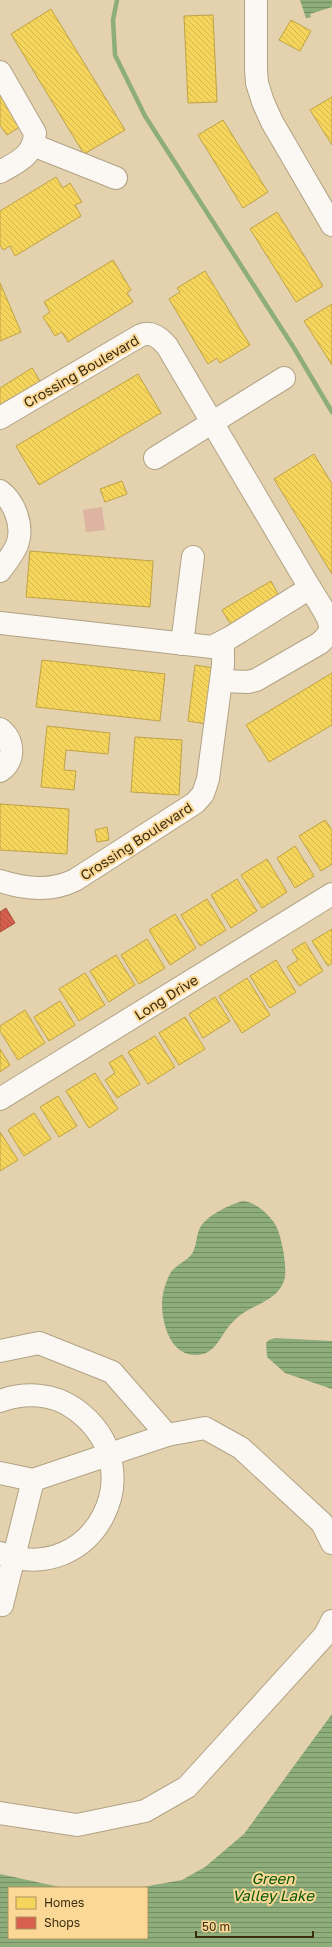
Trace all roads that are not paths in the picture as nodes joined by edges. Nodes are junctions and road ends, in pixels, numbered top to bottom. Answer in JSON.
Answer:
{"nodes":[{"id":1,"x":256,"y":0,"type":"edge"},
{"id":2,"x":0,"y":72,"type":"edge"},
{"id":3,"x":33,"y":146,"type":"junction"},
{"id":4,"x":0,"y":172,"type":"edge"},
{"id":5,"x":116,"y":178,"type":"dead end"},
{"id":6,"x":332,"y":224,"type":"edge"},
{"id":7,"x":284,"y":378,"type":"dead end"},
{"id":8,"x":0,"y":418,"type":"edge"},
{"id":9,"x":211,"y":423,"type":"junction"},
{"id":10,"x":155,"y":458,"type":"dead end"},
{"id":11,"x":0,"y":491,"type":"edge"},
{"id":12,"x":193,"y":557,"type":"dead end"},
{"id":13,"x":0,"y":571,"type":"edge"},
{"id":14,"x":310,"y":588,"type":"junction"},
{"id":15,"x":0,"y":623,"type":"edge"},
{"id":16,"x":182,"y":644,"type":"junction"},
{"id":17,"x":220,"y":644,"type":"junction"},
{"id":18,"x":222,"y":681,"type":"junction"},
{"id":19,"x":0,"y":729,"type":"edge"},
{"id":20,"x":0,"y":771,"type":"edge"},
{"id":21,"x":0,"y":881,"type":"edge"},
{"id":22,"x":332,"y":894,"type":"edge"},
{"id":23,"x":0,"y":1099,"type":"edge"},
{"id":24,"x":0,"y":1351,"type":"edge"},
{"id":25,"x":0,"y":1401,"type":"edge"},
{"id":26,"x":166,"y":1435,"type":"junction"},
{"id":27,"x":110,"y":1455,"type":"junction"},
{"id":28,"x":0,"y":1473,"type":"edge"},
{"id":29,"x":33,"y":1480,"type":"junction"},
{"id":30,"x":332,"y":1543,"type":"edge"},
{"id":31,"x":7,"y":1556,"type":"edge"},
{"id":32,"x":0,"y":1604,"type":"edge"},
{"id":33,"x":332,"y":1621,"type":"edge"},
{"id":34,"x":0,"y":1813,"type":"edge"}],
"edges":[{"from":1,"to":6,"type":"street"},
{"from":2,"to":3,"type":"street"},
{"from":3,"to":4,"type":"street"},
{"from":3,"to":5,"type":"street"},
{"from":7,"to":9,"type":"street"},
{"from":8,"to":9,"type":"street","name":"Crossing Boulevard"},
{"from":9,"to":10,"type":"street"},
{"from":9,"to":14,"type":"street","name":"Crossing Boulevard"},
{"from":11,"to":13,"type":"street"},
{"from":12,"to":16,"type":"street"},
{"from":14,"to":17,"type":"street"},
{"from":14,"to":18,"type":"street","name":"Crossing Boulevard"},
{"from":15,"to":16,"type":"street"},
{"from":16,"to":17,"type":"street"},
{"from":17,"to":18,"type":"street","name":"Crossing Boulevard"},
{"from":18,"to":21,"type":"street","name":"Crossing Boulevard"},
{"from":19,"to":20,"type":"street"},
{"from":22,"to":23,"type":"street","name":"Long Drive"},
{"from":24,"to":26,"type":"street"},
{"from":25,"to":27,"type":"street"},
{"from":26,"to":27,"type":"street"},
{"from":26,"to":30,"type":"street"},
{"from":27,"to":29,"type":"street"},
{"from":27,"to":31,"type":"street"},
{"from":28,"to":29,"type":"street"},
{"from":29,"to":31,"type":"street"},
{"from":31,"to":32,"type":"street"},
{"from":33,"to":34,"type":"street"}]}
